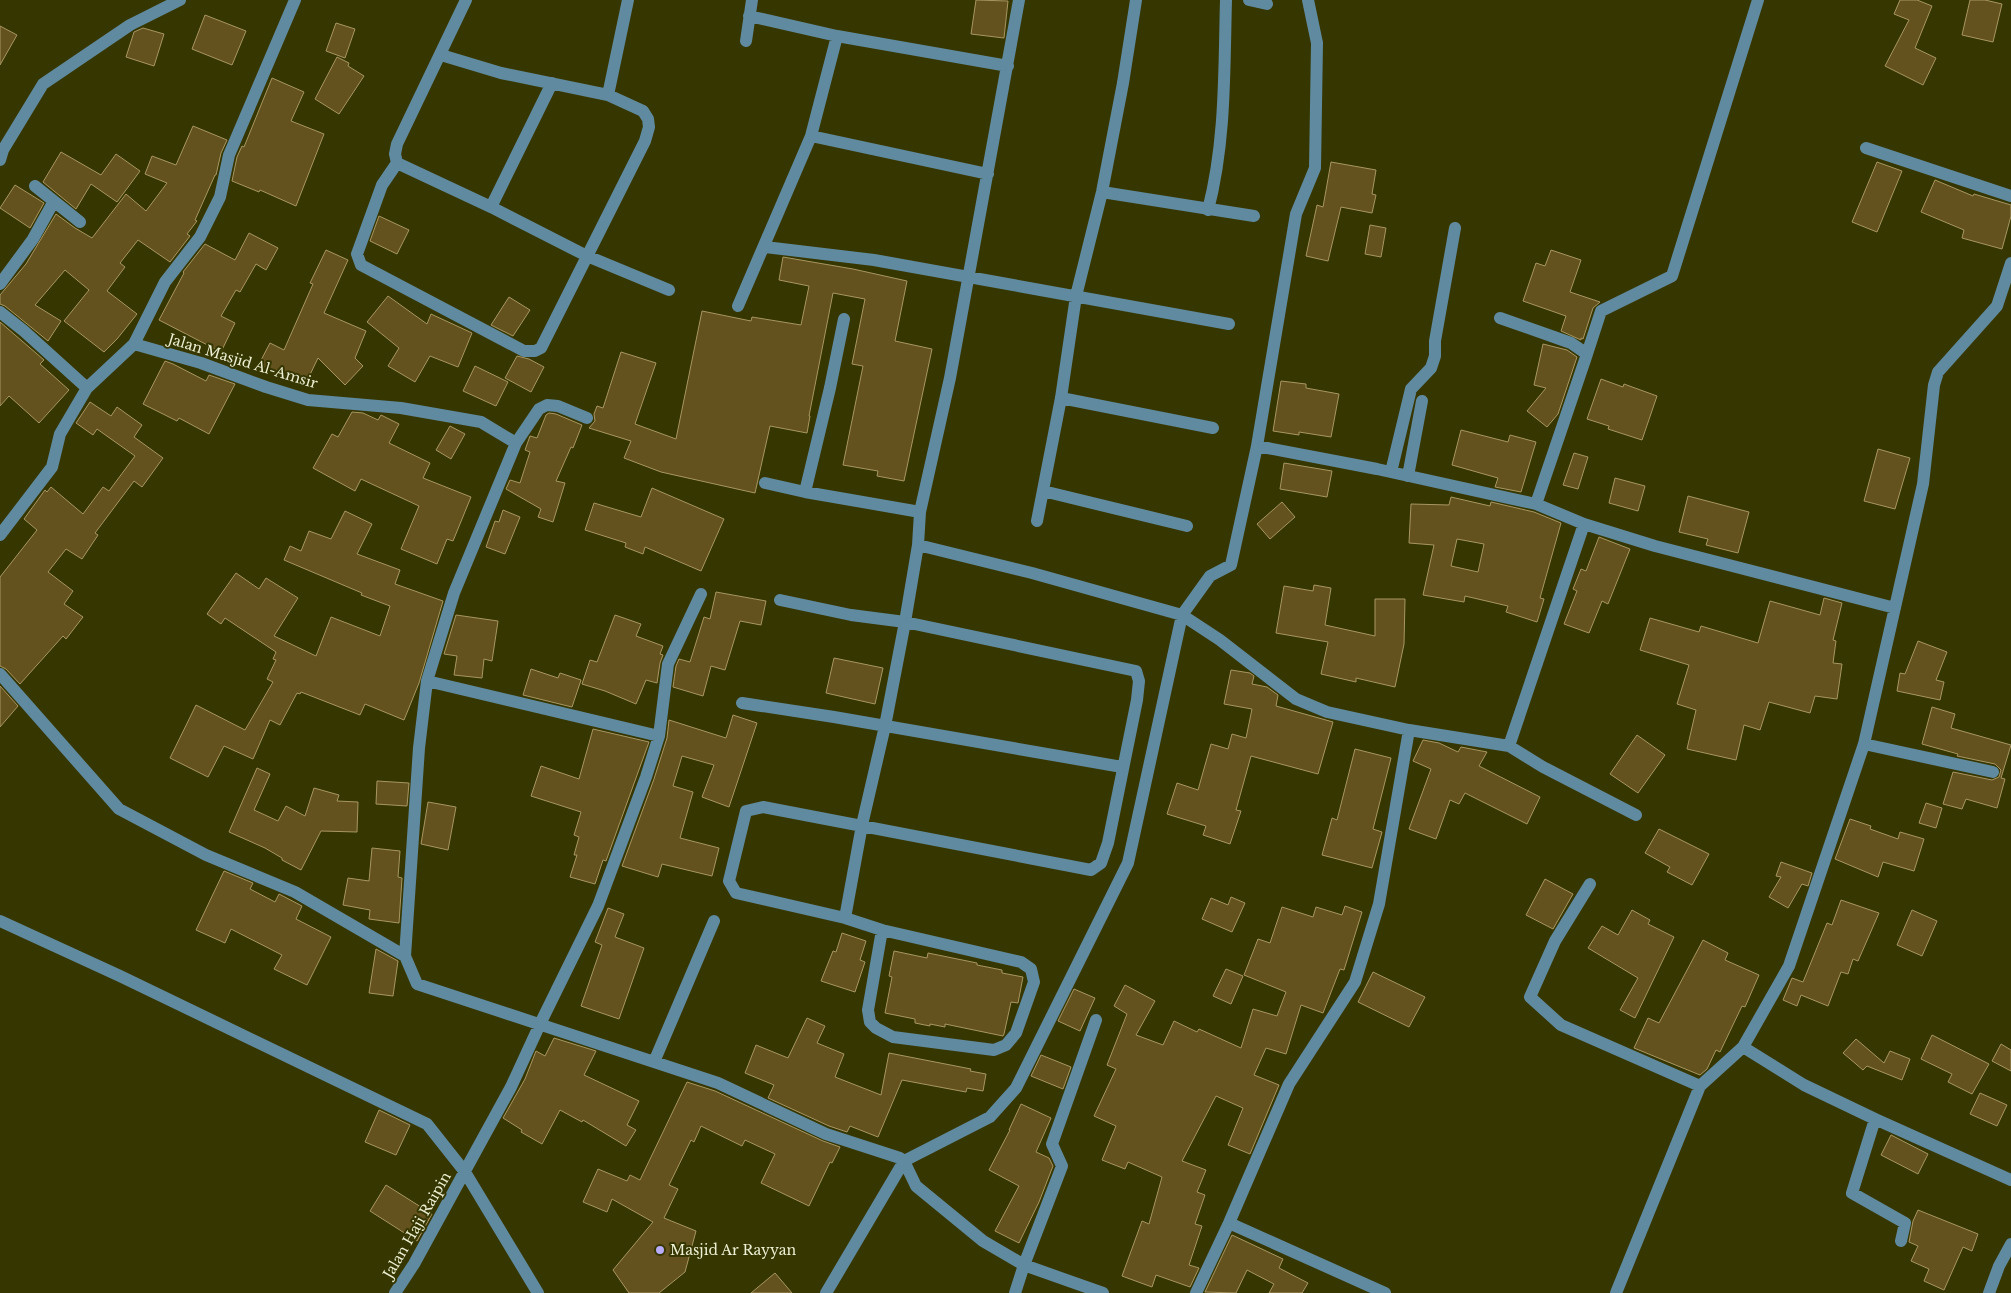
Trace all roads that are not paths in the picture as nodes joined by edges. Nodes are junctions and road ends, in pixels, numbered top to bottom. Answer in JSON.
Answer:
{"nodes":[{"id":1,"x":180,"y":0,"type":"edge"},
{"id":2,"x":295,"y":0,"type":"edge"},
{"id":3,"x":466,"y":0,"type":"edge"},
{"id":4,"x":628,"y":0,"type":"edge"},
{"id":5,"x":752,"y":0,"type":"edge"},
{"id":6,"x":1019,"y":0,"type":"edge"},
{"id":7,"x":1136,"y":0,"type":"edge"},
{"id":8,"x":1226,"y":0,"type":"edge"},
{"id":9,"x":1249,"y":0,"type":"edge"},
{"id":10,"x":1308,"y":0,"type":"edge"},
{"id":11,"x":1758,"y":0,"type":"edge"},
{"id":12,"x":1267,"y":4,"type":"dead end"},
{"id":13,"x":749,"y":16,"type":"junction"},
{"id":14,"x":838,"y":36,"type":"junction"},
{"id":15,"x":746,"y":41,"type":"dead end"},
{"id":16,"x":441,"y":55,"type":"junction"},
{"id":17,"x":1008,"y":66,"type":"junction"},
{"id":18,"x":552,"y":83,"type":"junction"},
{"id":19,"x":608,"y":95,"type":"junction"},
{"id":20,"x":812,"y":136,"type":"junction"},
{"id":21,"x":1866,"y":148,"type":"dead end"},
{"id":22,"x":0,"y":160,"type":"edge"},
{"id":23,"x":397,"y":163,"type":"junction"},
{"id":24,"x":988,"y":174,"type":"junction"},
{"id":25,"x":35,"y":186,"type":"dead end"},
{"id":26,"x":1102,"y":192,"type":"junction"},
{"id":27,"x":2011,"y":196,"type":"edge"},
{"id":28,"x":54,"y":201,"type":"junction"},
{"id":29,"x":491,"y":207,"type":"junction"},
{"id":30,"x":1208,"y":210,"type":"junction"},
{"id":31,"x":1254,"y":216,"type":"dead end"},
{"id":32,"x":80,"y":222,"type":"dead end"},
{"id":33,"x":1455,"y":228,"type":"dead end"},
{"id":34,"x":765,"y":247,"type":"junction"},
{"id":35,"x":587,"y":256,"type":"junction"},
{"id":36,"x":2011,"y":263,"type":"edge"},
{"id":37,"x":970,"y":276,"type":"junction"},
{"id":38,"x":0,"y":284,"type":"edge"},
{"id":39,"x":669,"y":290,"type":"dead end"},
{"id":40,"x":1076,"y":296,"type":"junction"},
{"id":41,"x":738,"y":306,"type":"dead end"},
{"id":42,"x":0,"y":312,"type":"edge"},
{"id":43,"x":1500,"y":318,"type":"dead end"},
{"id":44,"x":844,"y":319,"type":"dead end"},
{"id":45,"x":1229,"y":324,"type":"dead end"},
{"id":46,"x":134,"y":344,"type":"junction"},
{"id":47,"x":1587,"y":354,"type":"junction"},
{"id":48,"x":87,"y":388,"type":"junction"},
{"id":49,"x":1061,"y":398,"type":"junction"},
{"id":50,"x":1422,"y":401,"type":"dead end"},
{"id":51,"x":587,"y":418,"type":"dead end"},
{"id":52,"x":1213,"y":428,"type":"dead end"},
{"id":53,"x":516,"y":443,"type":"junction"},
{"id":54,"x":1257,"y":446,"type":"junction"},
{"id":55,"x":1391,"y":472,"type":"junction"},
{"id":56,"x":1408,"y":476,"type":"junction"},
{"id":57,"x":765,"y":483,"type":"dead end"},
{"id":58,"x":1043,"y":491,"type":"junction"},
{"id":59,"x":806,"y":492,"type":"junction"},
{"id":60,"x":1536,"y":504,"type":"junction"},
{"id":61,"x":920,"y":512,"type":"junction"},
{"id":62,"x":1037,"y":521,"type":"dead end"},
{"id":63,"x":1584,"y":524,"type":"junction"},
{"id":64,"x":1186,"y":526,"type":"dead end"},
{"id":65,"x":0,"y":535,"type":"edge"},
{"id":66,"x":918,"y":545,"type":"junction"},
{"id":67,"x":701,"y":594,"type":"dead end"},
{"id":68,"x":780,"y":600,"type":"dead end"},
{"id":69,"x":1894,"y":608,"type":"junction"},
{"id":70,"x":1182,"y":614,"type":"junction"},
{"id":71,"x":905,"y":622,"type":"junction"},
{"id":72,"x":0,"y":674,"type":"edge"},
{"id":73,"x":426,"y":680,"type":"junction"},
{"id":74,"x":742,"y":704,"type":"dead end"},
{"id":75,"x":885,"y":726,"type":"junction"},
{"id":76,"x":1409,"y":730,"type":"junction"},
{"id":77,"x":659,"y":736,"type":"junction"},
{"id":78,"x":1864,"y":744,"type":"junction"},
{"id":79,"x":1509,"y":746,"type":"junction"},
{"id":80,"x":1122,"y":766,"type":"junction"},
{"id":81,"x":1993,"y":772,"type":"dead end"},
{"id":82,"x":1636,"y":815,"type":"dead end"},
{"id":83,"x":862,"y":825,"type":"junction"},
{"id":84,"x":1590,"y":884,"type":"dead end"},
{"id":85,"x":844,"y":918,"type":"junction"},
{"id":86,"x":0,"y":921,"type":"edge"},
{"id":87,"x":714,"y":921,"type":"dead end"},
{"id":88,"x":882,"y":930,"type":"junction"},
{"id":89,"x":405,"y":956,"type":"junction"},
{"id":90,"x":1096,"y":1020,"type":"dead end"},
{"id":91,"x":540,"y":1024,"type":"junction"},
{"id":92,"x":1743,"y":1047,"type":"junction"},
{"id":93,"x":654,"y":1062,"type":"junction"},
{"id":94,"x":1700,"y":1086,"type":"junction"},
{"id":95,"x":1875,"y":1119,"type":"junction"},
{"id":96,"x":904,"y":1161,"type":"junction"},
{"id":97,"x":464,"y":1172,"type":"junction"},
{"id":98,"x":2011,"y":1180,"type":"edge"},
{"id":99,"x":1229,"y":1223,"type":"junction"},
{"id":100,"x":1901,"y":1240,"type":"dead end"},
{"id":101,"x":2011,"y":1244,"type":"edge"},
{"id":102,"x":1024,"y":1265,"type":"junction"},
{"id":103,"x":395,"y":1293,"type":"edge"},
{"id":104,"x":538,"y":1293,"type":"edge"},
{"id":105,"x":826,"y":1293,"type":"edge"},
{"id":106,"x":1015,"y":1293,"type":"edge"},
{"id":107,"x":1103,"y":1293,"type":"edge"},
{"id":108,"x":1196,"y":1293,"type":"edge"},
{"id":109,"x":1385,"y":1293,"type":"edge"},
{"id":110,"x":1616,"y":1293,"type":"edge"},
{"id":111,"x":1989,"y":1293,"type":"edge"}],
"edges":[{"from":1,"to":22,"type":"street"},
{"from":2,"to":46,"type":"street"},
{"from":3,"to":16,"type":"street"},
{"from":4,"to":19,"type":"street"},
{"from":5,"to":13,"type":"street"},
{"from":6,"to":17,"type":"street"},
{"from":7,"to":26,"type":"street"},
{"from":8,"to":30,"type":"street"},
{"from":9,"to":12,"type":"street"},
{"from":10,"to":54,"type":"street"},
{"from":11,"to":47,"type":"street"},
{"from":13,"to":14,"type":"street"},
{"from":13,"to":15,"type":"street"},
{"from":14,"to":17,"type":"street"},
{"from":14,"to":20,"type":"street"},
{"from":16,"to":18,"type":"street"},
{"from":16,"to":23,"type":"street"},
{"from":17,"to":24,"type":"street"},
{"from":18,"to":19,"type":"street"},
{"from":18,"to":29,"type":"street"},
{"from":19,"to":35,"type":"street"},
{"from":20,"to":24,"type":"street"},
{"from":20,"to":34,"type":"street"},
{"from":21,"to":27,"type":"street"},
{"from":23,"to":29,"type":"street"},
{"from":23,"to":35,"type":"street"},
{"from":24,"to":37,"type":"street"},
{"from":25,"to":28,"type":"street"},
{"from":26,"to":30,"type":"street"},
{"from":26,"to":40,"type":"street"},
{"from":28,"to":32,"type":"street"},
{"from":28,"to":38,"type":"street"},
{"from":29,"to":35,"type":"street"},
{"from":30,"to":31,"type":"street"},
{"from":33,"to":55,"type":"street"},
{"from":34,"to":37,"type":"street"},
{"from":34,"to":41,"type":"street"},
{"from":35,"to":39,"type":"street"},
{"from":36,"to":69,"type":"street"},
{"from":37,"to":40,"type":"street"},
{"from":37,"to":61,"type":"street"},
{"from":40,"to":45,"type":"street"},
{"from":40,"to":49,"type":"street"},
{"from":42,"to":48,"type":"street"},
{"from":43,"to":47,"type":"street"},
{"from":44,"to":59,"type":"street"},
{"from":46,"to":48,"type":"street"},
{"from":46,"to":53,"type":"street","name":"Jalan Masjid Al-Amsir"},
{"from":47,"to":60,"type":"street"},
{"from":48,"to":65,"type":"street"},
{"from":49,"to":52,"type":"street"},
{"from":49,"to":58,"type":"street"},
{"from":50,"to":56,"type":"street"},
{"from":51,"to":53,"type":"street"},
{"from":53,"to":73,"type":"street"},
{"from":54,"to":55,"type":"street"},
{"from":54,"to":70,"type":"street"},
{"from":55,"to":56,"type":"street"},
{"from":56,"to":60,"type":"street"},
{"from":57,"to":59,"type":"street"},
{"from":58,"to":62,"type":"street"},
{"from":58,"to":64,"type":"street"},
{"from":59,"to":61,"type":"street"},
{"from":60,"to":63,"type":"street"},
{"from":61,"to":66,"type":"street"},
{"from":63,"to":69,"type":"street"},
{"from":63,"to":79,"type":"street"},
{"from":66,"to":70,"type":"street"},
{"from":66,"to":71,"type":"street"},
{"from":67,"to":77,"type":"street","name":"Jalan Haji Raipin"},
{"from":68,"to":71,"type":"street"},
{"from":69,"to":78,"type":"street"},
{"from":70,"to":76,"type":"street"},
{"from":70,"to":96,"type":"street"},
{"from":71,"to":75,"type":"street"},
{"from":71,"to":80,"type":"street"},
{"from":72,"to":89,"type":"street"},
{"from":73,"to":77,"type":"street"},
{"from":73,"to":89,"type":"street"},
{"from":74,"to":75,"type":"street"},
{"from":75,"to":80,"type":"street"},
{"from":75,"to":83,"type":"street"},
{"from":76,"to":79,"type":"street"},
{"from":76,"to":99,"type":"street"},
{"from":77,"to":91,"type":"street","name":"Jalan Haji Raipin"},
{"from":78,"to":81,"type":"street"},
{"from":78,"to":92,"type":"street"},
{"from":79,"to":82,"type":"street"},
{"from":80,"to":83,"type":"street"},
{"from":83,"to":85,"type":"street"},
{"from":83,"to":85,"type":"street"},
{"from":84,"to":94,"type":"street"},
{"from":85,"to":88,"type":"street"},
{"from":86,"to":97,"type":"street"},
{"from":87,"to":93,"type":"street"},
{"from":88,"to":88,"type":"street"},
{"from":89,"to":91,"type":"street"},
{"from":90,"to":102,"type":"street"},
{"from":91,"to":93,"type":"street"},
{"from":91,"to":97,"type":"street","name":"Jalan Haji Raipin"},
{"from":92,"to":94,"type":"street"},
{"from":92,"to":95,"type":"street"},
{"from":93,"to":96,"type":"street"},
{"from":94,"to":110,"type":"street"},
{"from":95,"to":98,"type":"street"},
{"from":95,"to":100,"type":"street"},
{"from":96,"to":102,"type":"street"},
{"from":96,"to":105,"type":"street"},
{"from":97,"to":103,"type":"street","name":"Jalan Haji Raipin"},
{"from":97,"to":104,"type":"street"},
{"from":99,"to":108,"type":"street"},
{"from":99,"to":109,"type":"street"},
{"from":101,"to":111,"type":"street"},
{"from":102,"to":106,"type":"street"},
{"from":102,"to":107,"type":"street"}]}
